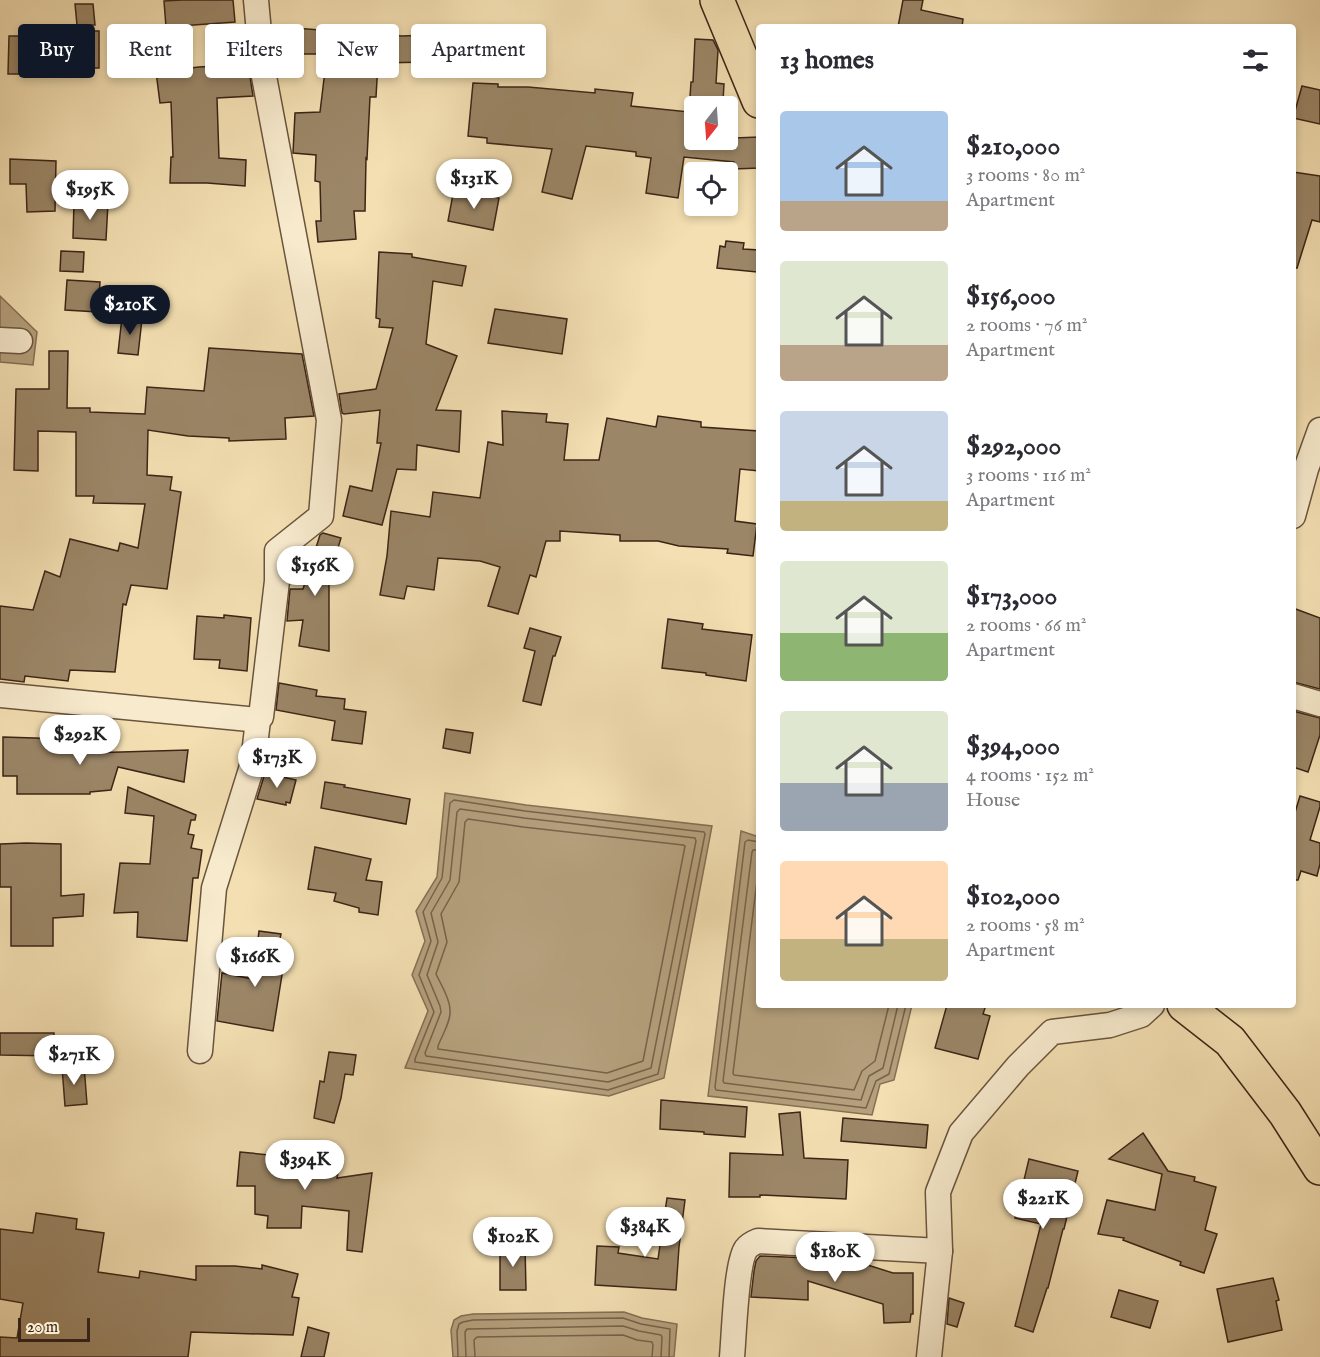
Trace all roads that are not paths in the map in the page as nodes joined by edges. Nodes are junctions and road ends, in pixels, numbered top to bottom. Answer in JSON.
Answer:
{"nodes":[{"id":1,"x":256,"y":0,"type":"edge"},
{"id":2,"x":717,"y":0,"type":"edge"},
{"id":3,"x":756,"y":94,"type":"edge"},
{"id":4,"x":1320,"y":430,"type":"edge"},
{"id":5,"x":1296,"y":505,"type":"edge"},
{"id":6,"x":0,"y":694,"type":"edge"},
{"id":7,"x":1296,"y":697,"type":"edge"},
{"id":8,"x":1320,"y":704,"type":"edge"},
{"id":9,"x":258,"y":720,"type":"junction"},
{"id":10,"x":1149,"y":1008,"type":"edge"},
{"id":11,"x":1188,"y":1008,"type":"edge"},
{"id":12,"x":200,"y":1051,"type":"dead end"},
{"id":13,"x":1320,"y":1168,"type":"edge"},
{"id":14,"x":940,"y":1251,"type":"junction"},
{"id":15,"x":732,"y":1357,"type":"edge"},
{"id":16,"x":929,"y":1357,"type":"edge"}],
"edges":[{"from":1,"to":9,"type":"street"},
{"from":2,"to":3,"type":"main road"},
{"from":4,"to":5,"type":"street"},
{"from":6,"to":9,"type":"street"},
{"from":7,"to":8,"type":"street"},
{"from":9,"to":12,"type":"street"},
{"from":10,"to":14,"type":"street"},
{"from":11,"to":13,"type":"main road"},
{"from":14,"to":15,"type":"street"},
{"from":14,"to":16,"type":"street"}]}
